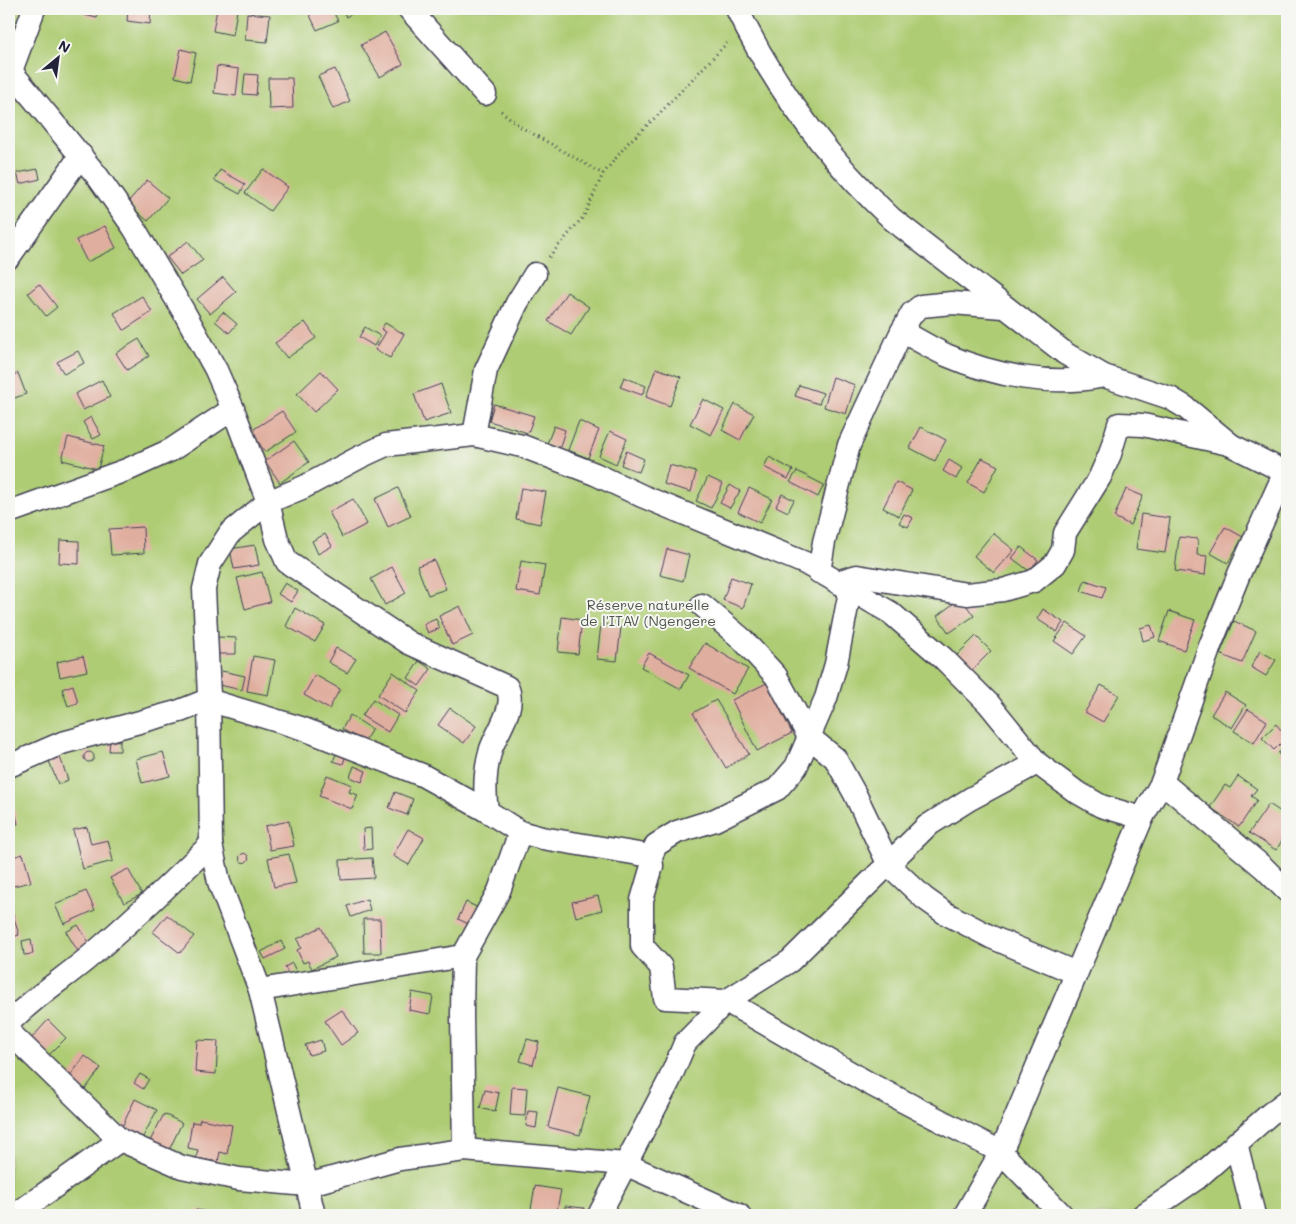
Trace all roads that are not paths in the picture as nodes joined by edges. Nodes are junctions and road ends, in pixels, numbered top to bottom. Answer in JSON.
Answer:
{"nodes":[{"id":1,"x":34,"y":9,"type":"edge"},
{"id":2,"x":409,"y":9,"type":"edge"},
{"id":3,"x":742,"y":18,"type":"edge"},
{"id":4,"x":10,"y":70,"type":"edge"},
{"id":5,"x":485,"y":94,"type":"road end"},
{"id":6,"x":80,"y":155,"type":"junction"},
{"id":7,"x":9,"y":257,"type":"edge"},
{"id":8,"x":535,"y":274,"type":"road end"},
{"id":9,"x":1003,"y":307,"type":"junction"},
{"id":10,"x":902,"y":331,"type":"junction"},
{"id":11,"x":1104,"y":376,"type":"junction"},
{"id":12,"x":233,"y":409,"type":"junction"},
{"id":13,"x":474,"y":435,"type":"junction"},
{"id":14,"x":1231,"y":445,"type":"junction"},
{"id":15,"x":1286,"y":473,"type":"edge"},
{"id":16,"x":268,"y":502,"type":"junction"},
{"id":17,"x":9,"y":512,"type":"edge"},
{"id":18,"x":835,"y":581,"type":"junction"},
{"id":19,"x":702,"y":605,"type":"dead end"},
{"id":20,"x":208,"y":700,"type":"junction"},
{"id":21,"x":808,"y":737,"type":"junction"},
{"id":22,"x":1037,"y":763,"type":"junction"},
{"id":23,"x":9,"y":766,"type":"edge"},
{"id":24,"x":1162,"y":782,"type":"junction"},
{"id":25,"x":487,"y":811,"type":"junction"},
{"id":26,"x":1142,"y":818,"type":"junction"},
{"id":27,"x":520,"y":832,"type":"junction"},
{"id":28,"x":211,"y":844,"type":"junction"},
{"id":29,"x":651,"y":856,"type":"junction"},
{"id":30,"x":889,"y":865,"type":"junction"},
{"id":31,"x":1287,"y":891,"type":"edge"},
{"id":32,"x":463,"y":956,"type":"junction"},
{"id":33,"x":1076,"y":973,"type":"junction"},
{"id":34,"x":260,"y":990,"type":"junction"},
{"id":35,"x":726,"y":1001,"type":"junction"},
{"id":36,"x":9,"y":1023,"type":"edge"},
{"id":37,"x":9,"y":1032,"type":"edge"},
{"id":38,"x":1287,"y":1101,"type":"edge"},
{"id":39,"x":120,"y":1140,"type":"junction"},
{"id":40,"x":1236,"y":1143,"type":"junction"},
{"id":41,"x":464,"y":1150,"type":"junction"},
{"id":42,"x":1001,"y":1152,"type":"junction"},
{"id":43,"x":625,"y":1164,"type":"junction"},
{"id":44,"x":307,"y":1185,"type":"junction"},
{"id":45,"x":15,"y":1215,"type":"edge"},
{"id":46,"x":314,"y":1215,"type":"edge"},
{"id":47,"x":599,"y":1215,"type":"edge"},
{"id":48,"x":739,"y":1215,"type":"edge"},
{"id":49,"x":965,"y":1215,"type":"edge"},
{"id":50,"x":1062,"y":1215,"type":"edge"},
{"id":51,"x":1143,"y":1215,"type":"edge"},
{"id":52,"x":1254,"y":1215,"type":"edge"}],
"edges":[{"from":1,"to":4,"type":"street"},
{"from":2,"to":5,"type":"street"},
{"from":3,"to":9,"type":"street"},
{"from":4,"to":6,"type":"street"},
{"from":6,"to":7,"type":"street"},
{"from":6,"to":12,"type":"street"},
{"from":8,"to":13,"type":"street"},
{"from":9,"to":10,"type":"street"},
{"from":9,"to":11,"type":"street"},
{"from":10,"to":11,"type":"street"},
{"from":10,"to":18,"type":"street"},
{"from":11,"to":14,"type":"street"},
{"from":12,"to":16,"type":"street"},
{"from":12,"to":17,"type":"street"},
{"from":13,"to":16,"type":"street"},
{"from":13,"to":18,"type":"street"},
{"from":14,"to":15,"type":"street"},
{"from":14,"to":18,"type":"street"},
{"from":15,"to":24,"type":"street"},
{"from":16,"to":20,"type":"street"},
{"from":16,"to":25,"type":"street"},
{"from":18,"to":21,"type":"street"},
{"from":18,"to":22,"type":"street"},
{"from":19,"to":21,"type":"street"},
{"from":20,"to":23,"type":"street"},
{"from":20,"to":25,"type":"street"},
{"from":20,"to":28,"type":"street"},
{"from":21,"to":29,"type":"street"},
{"from":21,"to":30,"type":"street"},
{"from":22,"to":26,"type":"street"},
{"from":22,"to":30,"type":"street"},
{"from":24,"to":26,"type":"street"},
{"from":24,"to":31,"type":"street"},
{"from":25,"to":27,"type":"street"},
{"from":26,"to":33,"type":"street"},
{"from":27,"to":29,"type":"street"},
{"from":27,"to":32,"type":"street"},
{"from":28,"to":34,"type":"street"},
{"from":28,"to":36,"type":"street"},
{"from":29,"to":35,"type":"street"},
{"from":30,"to":33,"type":"street"},
{"from":30,"to":35,"type":"street"},
{"from":32,"to":34,"type":"street"},
{"from":32,"to":41,"type":"street"},
{"from":33,"to":42,"type":"street"},
{"from":34,"to":44,"type":"street"},
{"from":35,"to":42,"type":"street"},
{"from":35,"to":43,"type":"street"},
{"from":37,"to":39,"type":"street"},
{"from":38,"to":40,"type":"street"},
{"from":39,"to":44,"type":"street"},
{"from":39,"to":45,"type":"street"},
{"from":40,"to":51,"type":"street"},
{"from":40,"to":52,"type":"street"},
{"from":41,"to":43,"type":"street"},
{"from":41,"to":44,"type":"street"},
{"from":42,"to":49,"type":"street"},
{"from":42,"to":50,"type":"street"},
{"from":43,"to":47,"type":"street"},
{"from":43,"to":48,"type":"street"},
{"from":44,"to":46,"type":"street"}]}
